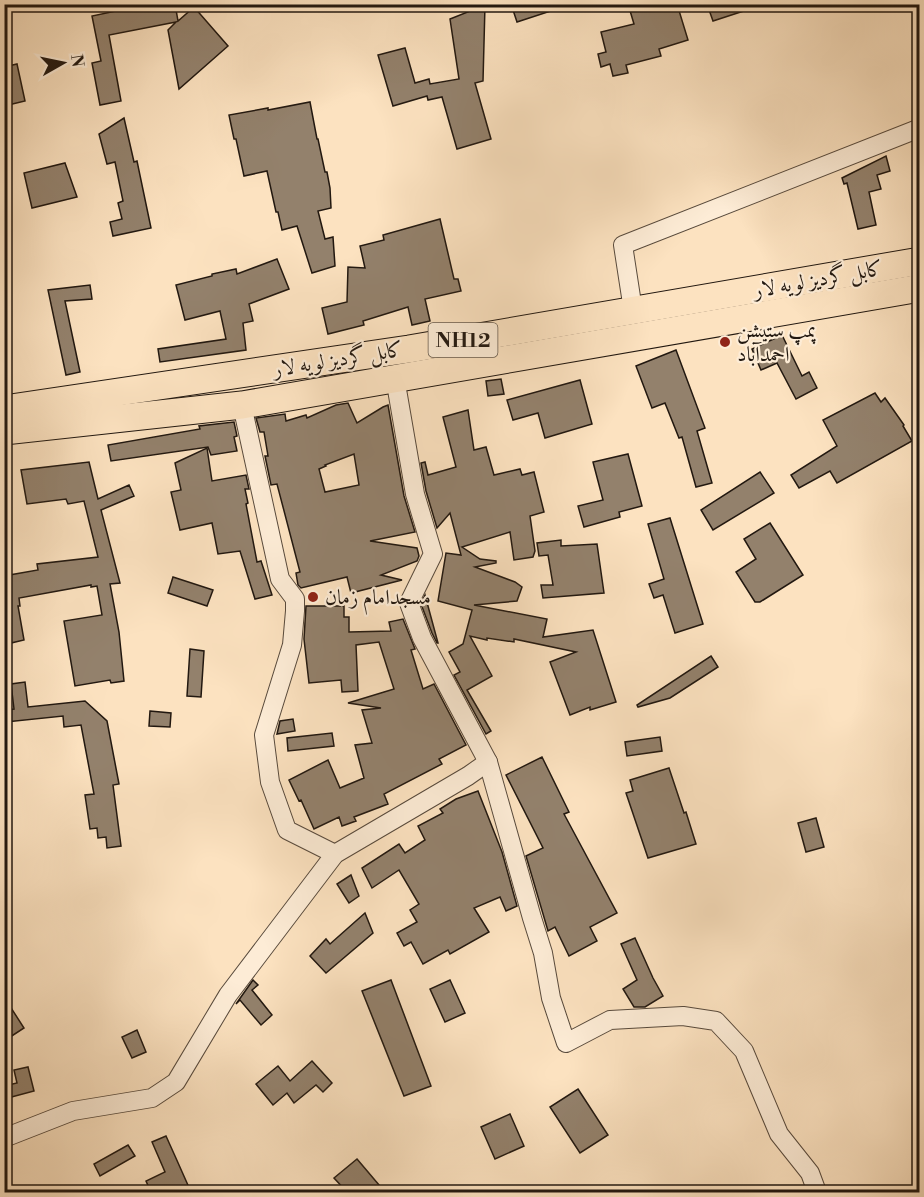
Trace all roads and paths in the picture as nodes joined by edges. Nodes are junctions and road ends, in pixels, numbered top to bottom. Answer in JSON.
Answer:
{"nodes":[{"id":1,"x":920,"y":128,"type":"edge"},
{"id":2,"x":920,"y":261,"type":"edge"},
{"id":3,"x":920,"y":288,"type":"edge"},
{"id":4,"x":633,"y":310,"type":"junction"},
{"id":5,"x":395,"y":378,"type":"junction"},
{"id":6,"x":242,"y":405,"type":"junction"},
{"id":7,"x":4,"y":409,"type":"edge"},
{"id":8,"x":11,"y":435,"type":"edge"},
{"id":9,"x":488,"y":762,"type":"junction"},
{"id":10,"x":335,"y":854,"type":"junction"},
{"id":11,"x":4,"y":1138,"type":"edge"},
{"id":12,"x":817,"y":1192,"type":"edge"}],
"edges":[{"from":1,"to":4,"type":"street"},
{"from":2,"to":4,"type":"highway","name":"کابل گردیز لویه لار","number":"NH12"},
{"from":3,"to":5,"type":"highway","name":"کابل گردیز لویه لار","number":"NH12"},
{"from":4,"to":7,"type":"highway","name":"کابل گردیز لویه لار","number":"NH12"},
{"from":5,"to":6,"type":"highway","name":"کابل گردیز لویه لار","number":"NH12"},
{"from":5,"to":9,"type":"street"},
{"from":6,"to":8,"type":"highway","name":"کابل گردیز لویه لار","number":"NH12"},
{"from":6,"to":10,"type":"street"},
{"from":9,"to":10,"type":"street"},
{"from":9,"to":12,"type":"street"},
{"from":10,"to":11,"type":"street"}]}
